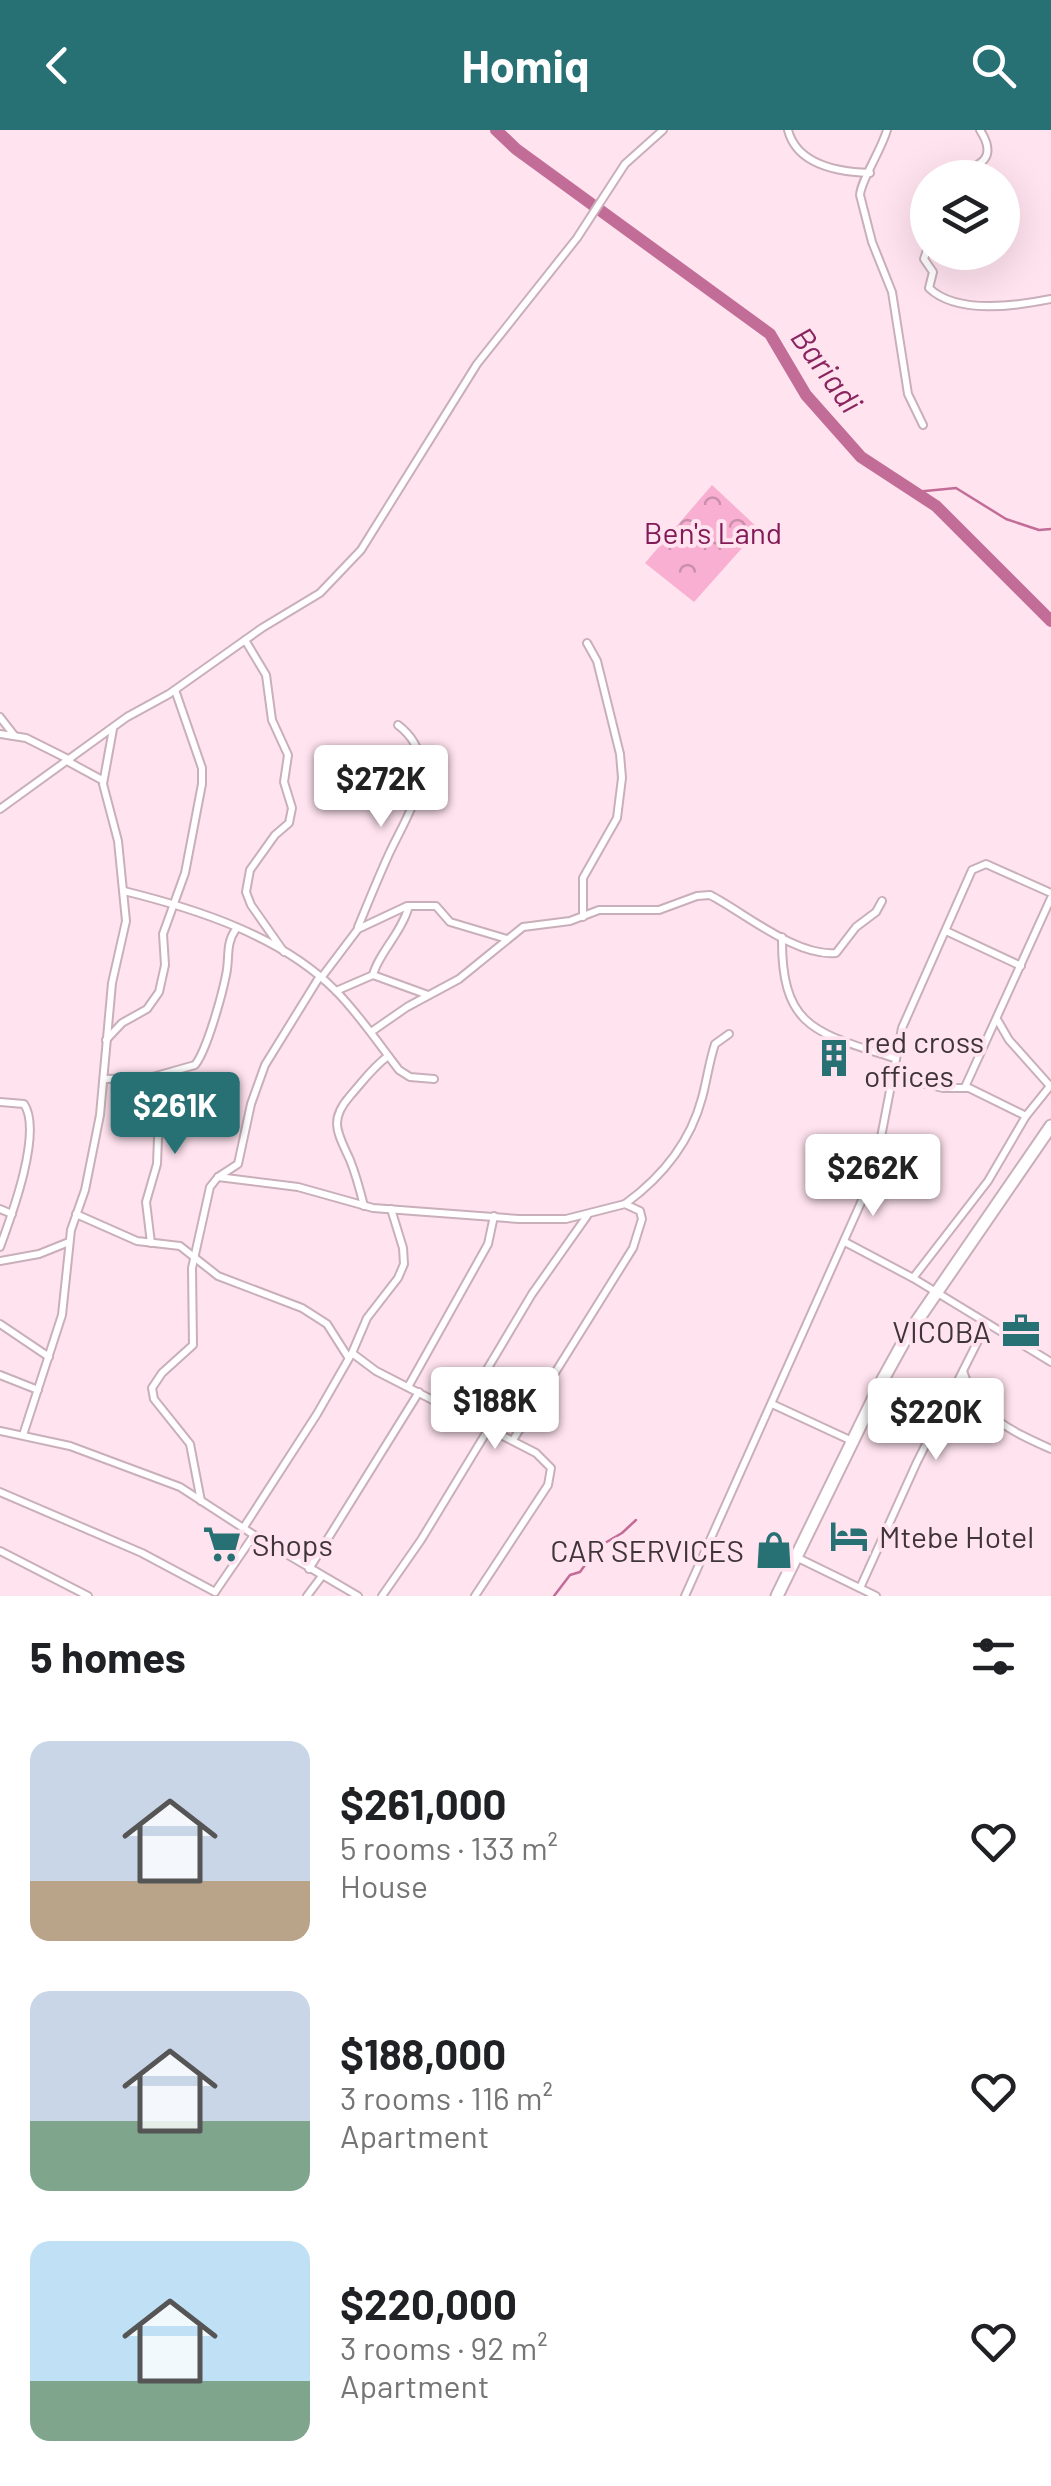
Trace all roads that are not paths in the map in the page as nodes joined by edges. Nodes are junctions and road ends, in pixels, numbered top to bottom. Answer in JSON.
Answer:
{"nodes":[{"id":1,"x":663,"y":130,"type":"edge"},
{"id":2,"x":788,"y":130,"type":"edge"},
{"id":3,"x":887,"y":130,"type":"edge"},
{"id":4,"x":980,"y":130,"type":"edge"},
{"id":5,"x":983,"y":160,"type":"edge"},
{"id":6,"x":870,"y":173,"type":"junction"},
{"id":7,"x":932,"y":270,"type":"edge"},
{"id":8,"x":1051,"y":299,"type":"edge"},
{"id":9,"x":923,"y":425,"type":"dead end"},
{"id":10,"x":245,"y":640,"type":"junction"},
{"id":11,"x":587,"y":643,"type":"dead end"},
{"id":12,"x":175,"y":690,"type":"junction"},
{"id":13,"x":0,"y":717,"type":"edge"},
{"id":14,"x":398,"y":725,"type":"dead end"},
{"id":15,"x":113,"y":728,"type":"junction"},
{"id":16,"x":0,"y":734,"type":"edge"},
{"id":17,"x":15,"y":736,"type":"junction"},
{"id":18,"x":69,"y":761,"type":"junction"},
{"id":19,"x":103,"y":781,"type":"junction"},
{"id":20,"x":0,"y":809,"type":"edge"},
{"id":21,"x":124,"y":892,"type":"junction"},
{"id":22,"x":1051,"y":896,"type":"edge"},
{"id":23,"x":882,"y":901,"type":"dead end"},
{"id":24,"x":176,"y":906,"type":"junction"},
{"id":25,"x":409,"y":906,"type":"junction"},
{"id":26,"x":582,"y":918,"type":"junction"},
{"id":27,"x":236,"y":929,"type":"junction"},
{"id":28,"x":358,"y":929,"type":"junction"},
{"id":29,"x":946,"y":931,"type":"junction"},
{"id":30,"x":782,"y":938,"type":"junction"},
{"id":31,"x":508,"y":939,"type":"junction"},
{"id":32,"x":284,"y":953,"type":"junction"},
{"id":33,"x":1021,"y":966,"type":"junction"},
{"id":34,"x":373,"y":976,"type":"junction"},
{"id":35,"x":320,"y":977,"type":"junction"},
{"id":36,"x":336,"y":991,"type":"junction"},
{"id":37,"x":430,"y":995,"type":"junction"},
{"id":38,"x":998,"y":1020,"type":"junction"},
{"id":39,"x":370,"y":1032,"type":"junction"},
{"id":40,"x":729,"y":1034,"type":"dead end"},
{"id":41,"x":1009,"y":1040,"type":"junction"},
{"id":42,"x":106,"y":1041,"type":"junction"},
{"id":43,"x":986,"y":1045,"type":"junction"},
{"id":44,"x":388,"y":1056,"type":"junction"},
{"id":45,"x":894,"y":1058,"type":"junction"},
{"id":46,"x":177,"y":1072,"type":"junction"},
{"id":47,"x":891,"y":1076,"type":"junction"},
{"id":48,"x":104,"y":1079,"type":"junction"},
{"id":49,"x":434,"y":1080,"type":"dead end"},
{"id":50,"x":1050,"y":1085,"type":"edge"},
{"id":51,"x":965,"y":1087,"type":"junction"},
{"id":52,"x":0,"y":1102,"type":"edge"},
{"id":53,"x":1026,"y":1116,"type":"junction"},
{"id":54,"x":1051,"y":1126,"type":"edge"},
{"id":55,"x":218,"y":1178,"type":"junction"},
{"id":56,"x":625,"y":1204,"type":"junction"},
{"id":57,"x":364,"y":1206,"type":"junction"},
{"id":58,"x":0,"y":1209,"type":"edge"},
{"id":59,"x":392,"y":1209,"type":"junction"},
{"id":60,"x":12,"y":1214,"type":"junction"},
{"id":61,"x":76,"y":1214,"type":"junction"},
{"id":62,"x":588,"y":1215,"type":"junction"},
{"id":63,"x":494,"y":1216,"type":"junction"},
{"id":64,"x":69,"y":1242,"type":"junction"},
{"id":65,"x":844,"y":1242,"type":"junction"},
{"id":66,"x":151,"y":1243,"type":"junction"},
{"id":67,"x":0,"y":1247,"type":"edge"},
{"id":68,"x":194,"y":1255,"type":"junction"},
{"id":69,"x":0,"y":1261,"type":"edge"},
{"id":70,"x":913,"y":1278,"type":"junction"},
{"id":71,"x":936,"y":1293,"type":"junction"},
{"id":72,"x":0,"y":1324,"type":"edge"},
{"id":73,"x":986,"y":1325,"type":"junction"},
{"id":74,"x":48,"y":1356,"type":"junction"},
{"id":75,"x":350,"y":1356,"type":"junction"},
{"id":76,"x":1051,"y":1362,"type":"edge"},
{"id":77,"x":963,"y":1369,"type":"junction"},
{"id":78,"x":0,"y":1375,"type":"edge"},
{"id":79,"x":408,"y":1387,"type":"junction"},
{"id":80,"x":38,"y":1390,"type":"junction"},
{"id":81,"x":419,"y":1392,"type":"junction"},
{"id":82,"x":772,"y":1404,"type":"junction"},
{"id":83,"x":461,"y":1413,"type":"junction"},
{"id":84,"x":489,"y":1428,"type":"junction"},
{"id":85,"x":0,"y":1431,"type":"edge"},
{"id":86,"x":23,"y":1436,"type":"junction"},
{"id":87,"x":513,"y":1440,"type":"junction"},
{"id":88,"x":852,"y":1441,"type":"junction"},
{"id":89,"x":1051,"y":1449,"type":"edge"},
{"id":90,"x":0,"y":1492,"type":"edge"},
{"id":91,"x":201,"y":1500,"type":"junction"},
{"id":92,"x":244,"y":1527,"type":"junction"},
{"id":93,"x":254,"y":1536,"type":"junction"},
{"id":94,"x":0,"y":1551,"type":"edge"},
{"id":95,"x":796,"y":1556,"type":"junction"},
{"id":96,"x":309,"y":1569,"type":"junction"},
{"id":97,"x":322,"y":1576,"type":"junction"},
{"id":98,"x":860,"y":1588,"type":"junction"},
{"id":99,"x":214,"y":1594,"type":"edge"},
{"id":100,"x":88,"y":1596,"type":"edge"},
{"id":101,"x":308,"y":1596,"type":"edge"},
{"id":102,"x":358,"y":1596,"type":"edge"},
{"id":103,"x":382,"y":1596,"type":"edge"},
{"id":104,"x":475,"y":1596,"type":"edge"},
{"id":105,"x":686,"y":1596,"type":"edge"},
{"id":106,"x":777,"y":1596,"type":"edge"},
{"id":107,"x":876,"y":1596,"type":"edge"}],
"edges":[{"from":1,"to":10,"type":"street"},
{"from":2,"to":6,"type":"street"},
{"from":3,"to":6,"type":"street"},
{"from":4,"to":5,"type":"street"},
{"from":6,"to":9,"type":"street"},
{"from":7,"to":8,"type":"street"},
{"from":10,"to":12,"type":"street"},
{"from":10,"to":32,"type":"street"},
{"from":11,"to":26,"type":"street"},
{"from":12,"to":15,"type":"street"},
{"from":12,"to":24,"type":"street"},
{"from":13,"to":17,"type":"street"},
{"from":14,"to":28,"type":"street"},
{"from":15,"to":18,"type":"street"},
{"from":15,"to":19,"type":"street"},
{"from":16,"to":17,"type":"street"},
{"from":17,"to":18,"type":"street"},
{"from":18,"to":19,"type":"street"},
{"from":18,"to":20,"type":"street"},
{"from":19,"to":21,"type":"street"},
{"from":21,"to":24,"type":"street"},
{"from":21,"to":42,"type":"street"},
{"from":22,"to":29,"type":"street"},
{"from":22,"to":33,"type":"street"},
{"from":23,"to":30,"type":"street"},
{"from":24,"to":27,"type":"street"},
{"from":24,"to":42,"type":"street"},
{"from":25,"to":28,"type":"street"},
{"from":25,"to":31,"type":"street"},
{"from":25,"to":34,"type":"street"},
{"from":26,"to":30,"type":"street"},
{"from":26,"to":31,"type":"street"},
{"from":27,"to":32,"type":"street"},
{"from":27,"to":46,"type":"street"},
{"from":28,"to":35,"type":"street"},
{"from":29,"to":33,"type":"street"},
{"from":29,"to":45,"type":"street"},
{"from":30,"to":45,"type":"street"},
{"from":31,"to":37,"type":"street"},
{"from":32,"to":35,"type":"street"},
{"from":33,"to":38,"type":"street"},
{"from":34,"to":36,"type":"street"},
{"from":34,"to":37,"type":"street"},
{"from":35,"to":36,"type":"street"},
{"from":35,"to":55,"type":"street"},
{"from":36,"to":39,"type":"street"},
{"from":37,"to":39,"type":"street"},
{"from":38,"to":41,"type":"street"},
{"from":38,"to":43,"type":"street"},
{"from":39,"to":44,"type":"street"},
{"from":40,"to":56,"type":"street"},
{"from":41,"to":43,"type":"street"},
{"from":41,"to":50,"type":"street"},
{"from":42,"to":48,"type":"street"},
{"from":43,"to":51,"type":"street"},
{"from":44,"to":49,"type":"street"},
{"from":44,"to":57,"type":"street"},
{"from":45,"to":47,"type":"street"},
{"from":46,"to":48,"type":"street"},
{"from":46,"to":66,"type":"street"},
{"from":47,"to":51,"type":"street"},
{"from":47,"to":65,"type":"street"},
{"from":48,"to":61,"type":"street"},
{"from":50,"to":53,"type":"street"},
{"from":51,"to":53,"type":"street"},
{"from":52,"to":60,"type":"street"},
{"from":53,"to":70,"type":"street"},
{"from":54,"to":71,"type":"highway"},
{"from":55,"to":57,"type":"street"},
{"from":55,"to":68,"type":"street"},
{"from":56,"to":62,"type":"street"},
{"from":56,"to":87,"type":"street"},
{"from":57,"to":59,"type":"street"},
{"from":58,"to":60,"type":"street"},
{"from":59,"to":63,"type":"street"},
{"from":59,"to":75,"type":"street"},
{"from":60,"to":67,"type":"street"},
{"from":61,"to":64,"type":"street"},
{"from":61,"to":66,"type":"street"},
{"from":62,"to":63,"type":"street"},
{"from":62,"to":83,"type":"street"},
{"from":63,"to":79,"type":"street"},
{"from":64,"to":69,"type":"street"},
{"from":64,"to":74,"type":"street"},
{"from":65,"to":70,"type":"street"},
{"from":65,"to":82,"type":"street"},
{"from":66,"to":68,"type":"street"},
{"from":68,"to":75,"type":"street"},
{"from":68,"to":91,"type":"street"},
{"from":70,"to":71,"type":"street"},
{"from":71,"to":73,"type":"street"},
{"from":71,"to":88,"type":"highway"},
{"from":72,"to":74,"type":"street"},
{"from":73,"to":76,"type":"street"},
{"from":73,"to":77,"type":"street"},
{"from":74,"to":80,"type":"street"},
{"from":75,"to":79,"type":"street"},
{"from":75,"to":92,"type":"street"},
{"from":77,"to":89,"type":"street"},
{"from":77,"to":98,"type":"street"},
{"from":78,"to":80,"type":"street"},
{"from":79,"to":81,"type":"street"},
{"from":80,"to":86,"type":"street"},
{"from":81,"to":83,"type":"street"},
{"from":81,"to":96,"type":"street"},
{"from":82,"to":88,"type":"street"},
{"from":82,"to":105,"type":"street"},
{"from":83,"to":84,"type":"street"},
{"from":84,"to":87,"type":"street"},
{"from":84,"to":103,"type":"street"},
{"from":85,"to":86,"type":"street"},
{"from":86,"to":91,"type":"street"},
{"from":87,"to":104,"type":"street"},
{"from":88,"to":95,"type":"highway"},
{"from":90,"to":99,"type":"street"},
{"from":91,"to":92,"type":"street"},
{"from":92,"to":93,"type":"street"},
{"from":93,"to":96,"type":"street"},
{"from":93,"to":99,"type":"street"},
{"from":94,"to":100,"type":"street"},
{"from":95,"to":98,"type":"street"},
{"from":95,"to":106,"type":"highway"},
{"from":96,"to":97,"type":"street"},
{"from":97,"to":101,"type":"street"},
{"from":97,"to":102,"type":"street"},
{"from":98,"to":107,"type":"street"}]}
